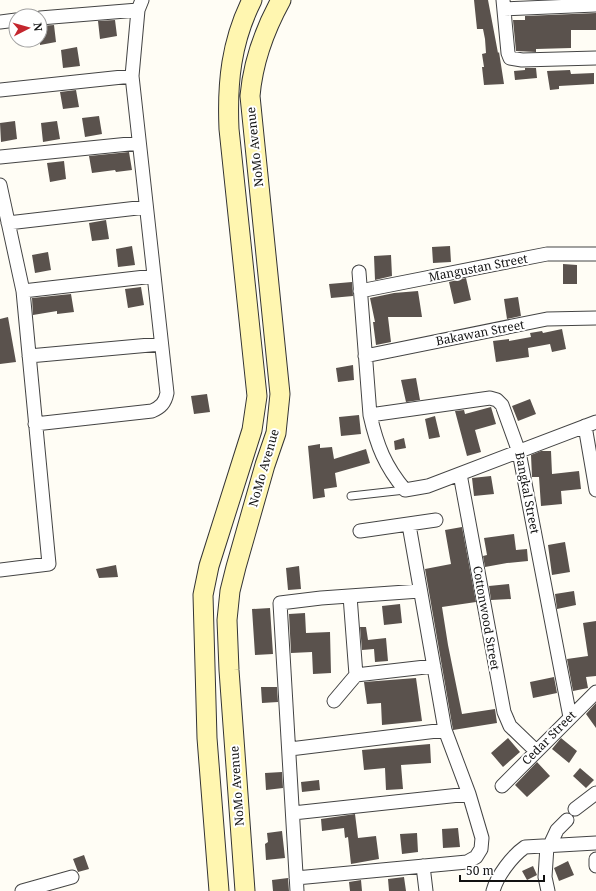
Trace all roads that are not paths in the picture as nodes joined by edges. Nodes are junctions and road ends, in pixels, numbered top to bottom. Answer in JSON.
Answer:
{"nodes":[{"id":1,"x":252,"y":0,"type":"edge"},
{"id":2,"x":281,"y":0,"type":"edge"},
{"id":3,"x":140,"y":5,"type":"edge"},
{"id":4,"x":503,"y":5,"type":"edge"},
{"id":5,"x":596,"y":5,"type":"edge"},
{"id":6,"x":48,"y":17,"type":"edge"},
{"id":7,"x":596,"y":58,"type":"edge"},
{"id":8,"x":132,"y":76,"type":"junction"},
{"id":9,"x":0,"y":90,"type":"edge"},
{"id":10,"x":139,"y":143,"type":"junction"},
{"id":11,"x":0,"y":157,"type":"edge"},
{"id":12,"x":0,"y":185,"type":"edge"},
{"id":13,"x":146,"y":207,"type":"junction"},
{"id":14,"x":8,"y":223,"type":"junction"},
{"id":15,"x":596,"y":254,"type":"edge"},
{"id":16,"x":359,"y":272,"type":"dead end"},
{"id":17,"x":154,"y":276,"type":"junction"},
{"id":18,"x":22,"y":291,"type":"junction"},
{"id":19,"x":360,"y":291,"type":"junction"},
{"id":20,"x":596,"y":318,"type":"edge"},
{"id":21,"x":161,"y":344,"type":"junction"},
{"id":22,"x":29,"y":356,"type":"junction"},
{"id":23,"x":365,"y":356,"type":"junction"},
{"id":24,"x":370,"y":415,"type":"junction"},
{"id":25,"x":35,"y":424,"type":"junction"},
{"id":26,"x":590,"y":424,"type":"edge"},
{"id":27,"x":520,"y":452,"type":"junction"},
{"id":28,"x":460,"y":474,"type":"junction"},
{"id":29,"x":405,"y":490,"type":"junction"},
{"id":30,"x":596,"y":490,"type":"edge"},
{"id":31,"x":351,"y":496,"type":"dead end"},
{"id":32,"x":436,"y":520,"type":"dead end"},
{"id":33,"x":409,"y":525,"type":"junction"},
{"id":34,"x":360,"y":531,"type":"dead end"},
{"id":35,"x":0,"y":570,"type":"edge"},
{"id":36,"x":420,"y":592,"type":"junction"},
{"id":37,"x":350,"y":596,"type":"junction"},
{"id":38,"x":434,"y":666,"type":"junction"},
{"id":39,"x":356,"y":675,"type":"junction"},
{"id":40,"x":596,"y":692,"type":"edge"},
{"id":41,"x":334,"y":701,"type":"dead end"},
{"id":42,"x":570,"y":717,"type":"junction"},
{"id":43,"x":445,"y":730,"type":"junction"},
{"id":44,"x":290,"y":749,"type":"junction"},
{"id":45,"x":536,"y":750,"type":"junction"},
{"id":46,"x":502,"y":786,"type":"dead end"},
{"id":47,"x":596,"y":793,"type":"edge"},
{"id":48,"x":469,"y":794,"type":"junction"},
{"id":49,"x":575,"y":809,"type":"dead end"},
{"id":50,"x":293,"y":813,"type":"junction"},
{"id":51,"x":567,"y":820,"type":"dead end"},
{"id":52,"x":596,"y":843,"type":"edge"},
{"id":53,"x":549,"y":846,"type":"junction"},
{"id":54,"x":596,"y":860,"type":"edge"},
{"id":55,"x":422,"y":866,"type":"junction"},
{"id":56,"x":596,"y":866,"type":"edge"},
{"id":57,"x":72,"y":877,"type":"dead end"},
{"id":58,"x":296,"y":885,"type":"edge"},
{"id":59,"x":54,"y":886,"type":"edge"},
{"id":60,"x":22,"y":891,"type":"edge"},
{"id":61,"x":219,"y":891,"type":"edge"},
{"id":62,"x":244,"y":891,"type":"edge"},
{"id":63,"x":426,"y":891,"type":"edge"},
{"id":64,"x":493,"y":891,"type":"edge"},
{"id":65,"x":548,"y":891,"type":"edge"}],
"edges":[{"from":1,"to":61,"type":"main road","name":"NoMo Avenue"},
{"from":2,"to":62,"type":"main road","name":"NoMo Avenue"},
{"from":3,"to":6,"type":"street"},
{"from":3,"to":8,"type":"street"},
{"from":4,"to":5,"type":"street"},
{"from":4,"to":7,"type":"street"},
{"from":8,"to":9,"type":"street"},
{"from":8,"to":10,"type":"street"},
{"from":10,"to":11,"type":"street"},
{"from":10,"to":13,"type":"street"},
{"from":12,"to":14,"type":"street"},
{"from":13,"to":14,"type":"street"},
{"from":13,"to":17,"type":"street"},
{"from":14,"to":18,"type":"street"},
{"from":15,"to":19,"type":"street","name":"Mangustan Street"},
{"from":16,"to":19,"type":"street"},
{"from":17,"to":18,"type":"street"},
{"from":17,"to":21,"type":"street"},
{"from":18,"to":22,"type":"street"},
{"from":19,"to":23,"type":"street"},
{"from":20,"to":23,"type":"street","name":"Bakawan Street"},
{"from":21,"to":22,"type":"street"},
{"from":21,"to":25,"type":"street"},
{"from":22,"to":25,"type":"street"},
{"from":23,"to":24,"type":"street"},
{"from":24,"to":27,"type":"street","name":"Bangkal Street"},
{"from":24,"to":29,"type":"street"},
{"from":25,"to":35,"type":"street"},
{"from":26,"to":27,"type":"street"},
{"from":26,"to":30,"type":"street"},
{"from":27,"to":28,"type":"street"},
{"from":27,"to":42,"type":"street","name":"Bangkal Street"},
{"from":28,"to":29,"type":"street"},
{"from":28,"to":45,"type":"street","name":"Cottonwood Street"},
{"from":29,"to":31,"type":"lane"},
{"from":32,"to":33,"type":"street"},
{"from":33,"to":34,"type":"street"},
{"from":33,"to":36,"type":"street"},
{"from":36,"to":37,"type":"street"},
{"from":36,"to":38,"type":"street"},
{"from":37,"to":39,"type":"street"},
{"from":37,"to":44,"type":"street"},
{"from":38,"to":39,"type":"street"},
{"from":38,"to":43,"type":"street"},
{"from":39,"to":41,"type":"street"},
{"from":40,"to":42,"type":"street","name":"Cedar Street"},
{"from":42,"to":45,"type":"street","name":"Cedar Street"},
{"from":43,"to":44,"type":"street"},
{"from":43,"to":48,"type":"street"},
{"from":44,"to":50,"type":"street"},
{"from":45,"to":46,"type":"street","name":"Cedar Street"},
{"from":47,"to":49,"type":"street"},
{"from":48,"to":50,"type":"street"},
{"from":48,"to":55,"type":"street"},
{"from":50,"to":58,"type":"street"},
{"from":51,"to":53,"type":"street"},
{"from":52,"to":53,"type":"street"},
{"from":53,"to":64,"type":"street"},
{"from":53,"to":65,"type":"street"},
{"from":54,"to":56,"type":"street"},
{"from":55,"to":58,"type":"street"},
{"from":55,"to":63,"type":"street"},
{"from":57,"to":59,"type":"street"},
{"from":59,"to":60,"type":"street"}]}
